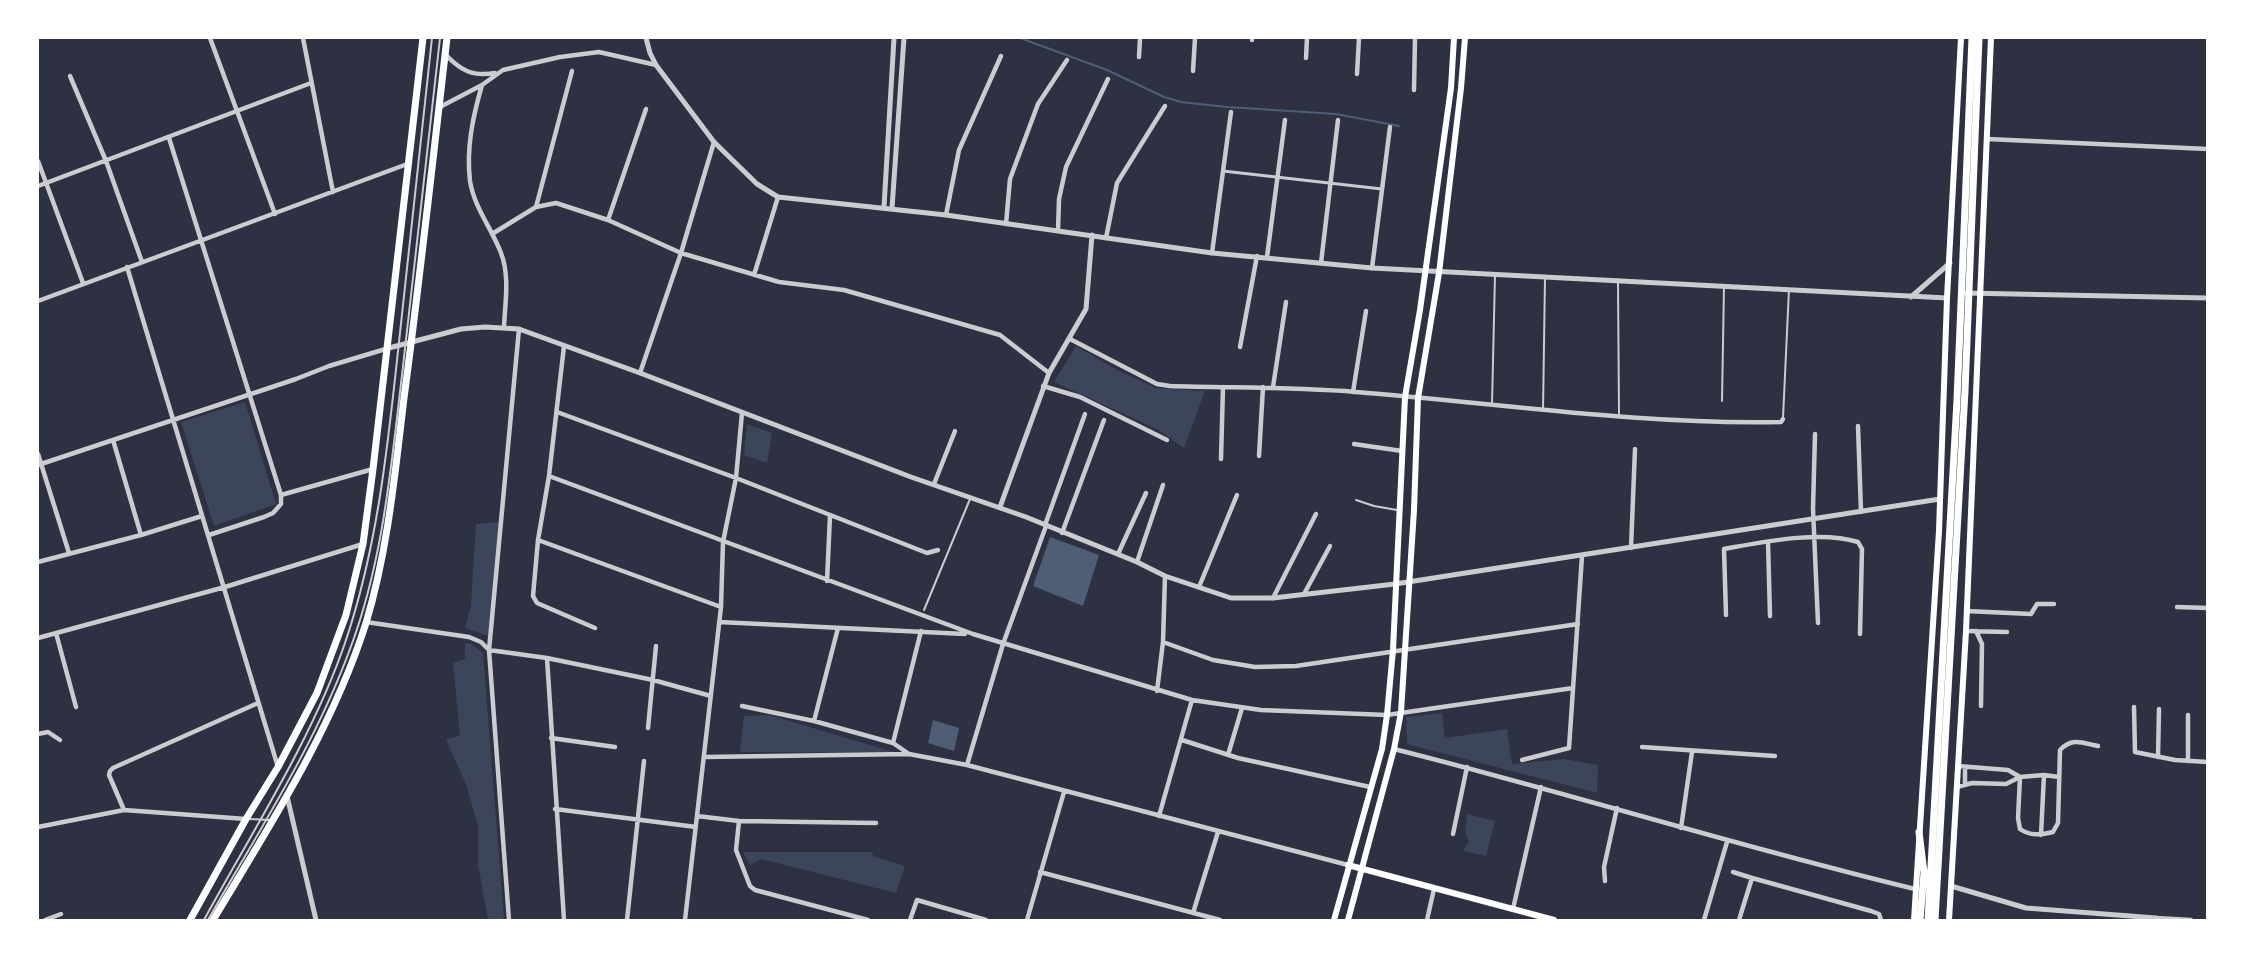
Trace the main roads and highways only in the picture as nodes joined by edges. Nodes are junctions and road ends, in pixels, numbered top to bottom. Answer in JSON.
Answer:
{"nodes":[{"id":1,"x":423,"y":38,"type":"edge"},
{"id":2,"x":447,"y":38,"type":"edge"},
{"id":3,"x":1454,"y":38,"type":"edge"},
{"id":4,"x":1465,"y":38,"type":"edge"},
{"id":5,"x":1961,"y":38,"type":"edge"},
{"id":6,"x":1972,"y":38,"type":"edge"},
{"id":7,"x":1979,"y":38,"type":"edge"},
{"id":8,"x":1991,"y":38,"type":"edge"},
{"id":9,"x":1965,"y":293,"type":"junction"},
{"id":10,"x":1919,"y":832,"type":"junction"},
{"id":11,"x":1348,"y":865,"type":"junction"},
{"id":12,"x":1362,"y":869,"type":"junction"},
{"id":13,"x":190,"y":921,"type":"edge"},
{"id":14,"x":213,"y":921,"type":"edge"},
{"id":15,"x":1334,"y":921,"type":"edge"},
{"id":16,"x":1348,"y":921,"type":"edge"},
{"id":17,"x":1554,"y":921,"type":"edge"},
{"id":18,"x":1914,"y":921,"type":"edge"},
{"id":19,"x":1920,"y":921,"type":"edge"},
{"id":20,"x":1928,"y":921,"type":"edge"},
{"id":21,"x":1935,"y":921,"type":"edge"},
{"id":22,"x":1949,"y":921,"type":"edge"}],
"edges":[{"from":1,"to":13,"type":"main road"},
{"from":2,"to":14,"type":"main road"},
{"from":3,"to":11,"type":"main road"},
{"from":4,"to":12,"type":"main road"},
{"from":5,"to":10,"type":"main road"},
{"from":6,"to":9,"type":"main road"},
{"from":7,"to":9,"type":"main road"},
{"from":8,"to":22,"type":"main road"},
{"from":9,"to":20,"type":"main road"},
{"from":9,"to":21,"type":"main road"},
{"from":10,"to":18,"type":"main road"},
{"from":10,"to":19,"type":"main road"},
{"from":11,"to":12,"type":"main road"},
{"from":11,"to":15,"type":"main road"},
{"from":12,"to":16,"type":"main road"},
{"from":12,"to":17,"type":"main road"}]}
